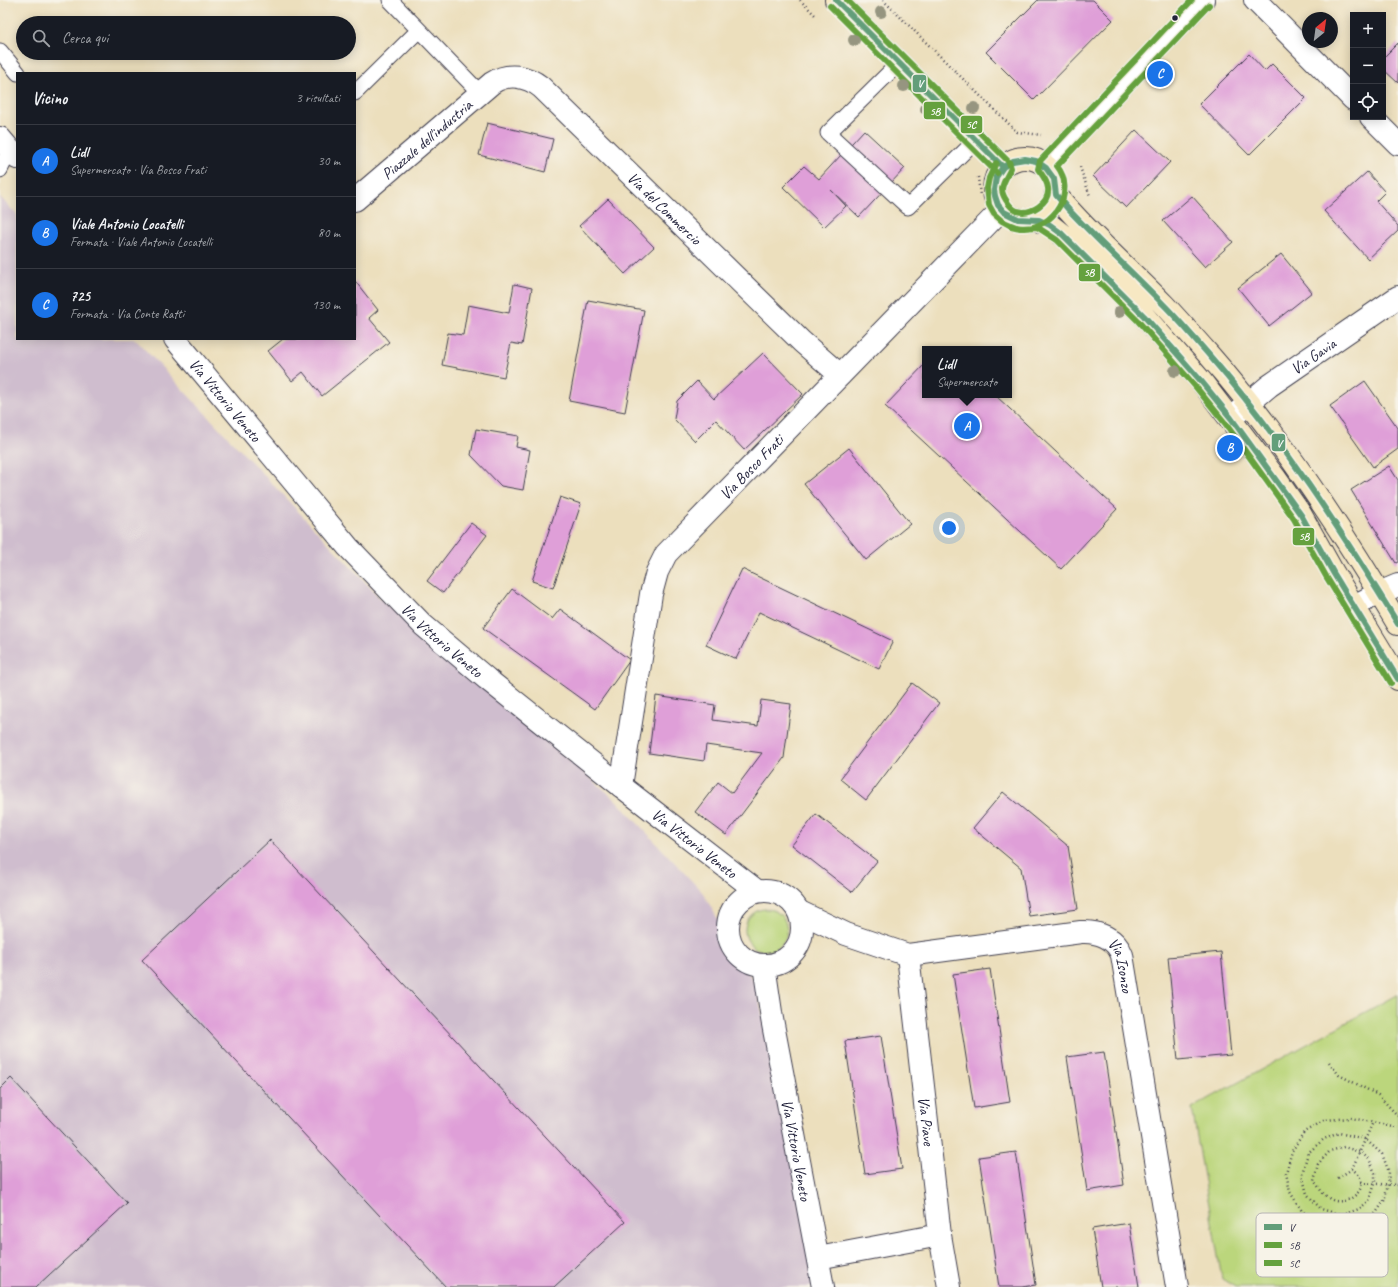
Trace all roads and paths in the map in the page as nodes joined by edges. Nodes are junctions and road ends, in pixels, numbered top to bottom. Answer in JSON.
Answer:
{"nodes":[{"id":1,"x":390,"y":0,"type":"edge"},
{"id":2,"x":800,"y":0,"type":"edge"},
{"id":3,"x":836,"y":0,"type":"edge"},
{"id":4,"x":883,"y":0,"type":"edge"},
{"id":5,"x":1202,"y":0,"type":"edge"},
{"id":6,"x":1255,"y":0,"type":"edge"},
{"id":7,"x":821,"y":21,"type":"dead end"},
{"id":8,"x":419,"y":30,"type":"junction"},
{"id":9,"x":0,"y":51,"type":"edge"},
{"id":10,"x":899,"y":63,"type":"junction"},
{"id":11,"x":17,"y":72,"type":"edge"},
{"id":12,"x":356,"y":92,"type":"edge"},
{"id":13,"x":480,"y":93,"type":"junction"},
{"id":14,"x":1350,"y":96,"type":"edge"},
{"id":15,"x":1374,"y":120,"type":"edge"},
{"id":16,"x":976,"y":140,"type":"junction"},
{"id":17,"x":1397,"y":141,"type":"edge"},
{"id":18,"x":9,"y":148,"type":"edge"},
{"id":19,"x":1061,"y":149,"type":"junction"},
{"id":20,"x":960,"y":156,"type":"junction"},
{"id":21,"x":1046,"y":166,"type":"junction"},
{"id":22,"x":1003,"y":167,"type":"junction"},
{"id":23,"x":0,"y":170,"type":"edge"},
{"id":24,"x":1056,"y":195,"type":"junction"},
{"id":25,"x":356,"y":199,"type":"edge"},
{"id":26,"x":1092,"y":201,"type":"dead end"},
{"id":27,"x":1002,"y":209,"type":"junction"},
{"id":28,"x":1036,"y":219,"type":"junction"},
{"id":29,"x":985,"y":227,"type":"junction"},
{"id":30,"x":1398,"y":297,"type":"edge"},
{"id":31,"x":183,"y":342,"type":"edge"},
{"id":32,"x":840,"y":375,"type":"junction"},
{"id":33,"x":1249,"y":404,"type":"junction"},
{"id":34,"x":1231,"y":418,"type":"junction"},
{"id":35,"x":1388,"y":589,"type":"edge"},
{"id":36,"x":1354,"y":606,"type":"junction"},
{"id":37,"x":1398,"y":624,"type":"edge"},
{"id":38,"x":1398,"y":679,"type":"edge"},
{"id":39,"x":621,"y":786,"type":"junction"},
{"id":40,"x":757,"y":891,"type":"junction"},
{"id":41,"x":800,"y":912,"type":"junction"},
{"id":42,"x":908,"y":955,"type":"junction"},
{"id":43,"x":764,"y":965,"type":"junction"},
{"id":44,"x":1329,"y":1062,"type":"dead end"},
{"id":45,"x":1398,"y":1116,"type":"edge"},
{"id":46,"x":1373,"y":1122,"type":"junction"},
{"id":47,"x":1398,"y":1127,"type":"edge"},
{"id":48,"x":1366,"y":1139,"type":"junction"},
{"id":49,"x":1360,"y":1152,"type":"junction"},
{"id":50,"x":1352,"y":1169,"type":"junction"},
{"id":51,"x":1338,"y":1178,"type":"dead end"},
{"id":52,"x":1361,"y":1183,"type":"junction"},
{"id":53,"x":1375,"y":1184,"type":"junction"},
{"id":54,"x":1388,"y":1185,"type":"junction"},
{"id":55,"x":1398,"y":1185,"type":"edge"},
{"id":56,"x":1305,"y":1213,"type":"edge"},
{"id":57,"x":1335,"y":1213,"type":"edge"},
{"id":58,"x":1348,"y":1213,"type":"edge"},
{"id":59,"x":1376,"y":1213,"type":"edge"},
{"id":60,"x":940,"y":1235,"type":"junction"},
{"id":61,"x":818,"y":1258,"type":"junction"},
{"id":62,"x":824,"y":1287,"type":"edge"},
{"id":63,"x":948,"y":1287,"type":"edge"},
{"id":64,"x":1177,"y":1287,"type":"edge"}],
"edges":[{"from":1,"to":8,"type":"lane"},
{"from":2,"to":7,"type":"path"},
{"from":3,"to":10,"type":"street"},
{"from":4,"to":19,"type":"path"},
{"from":5,"to":19,"type":"street"},
{"from":6,"to":14,"type":"street"},
{"from":8,"to":12,"type":"lane"},
{"from":8,"to":13,"type":"lane"},
{"from":9,"to":11,"type":"lane"},
{"from":10,"to":16,"type":"street"},
{"from":10,"to":20,"type":"lane"},
{"from":13,"to":25,"type":"street","name":"Piazzale dell'industria"},
{"from":13,"to":32,"type":"street","name":"Via del Commercio"},
{"from":15,"to":17,"type":"street"},
{"from":16,"to":20,"type":"lane"},
{"from":16,"to":22,"type":"street"},
{"from":18,"to":23,"type":"lane"},
{"from":19,"to":21,"type":"street"},
{"from":19,"to":26,"type":"path"},
{"from":20,"to":29,"type":"path"},
{"from":21,"to":22,"type":"street"},
{"from":21,"to":24,"type":"street"},
{"from":22,"to":27,"type":"street"},
{"from":24,"to":28,"type":"street"},
{"from":24,"to":33,"type":"street"},
{"from":27,"to":28,"type":"street"},
{"from":27,"to":29,"type":"street","name":"Via Bosco Frati"},
{"from":28,"to":34,"type":"street"},
{"from":29,"to":32,"type":"street","name":"Via Bosco Frati"},
{"from":30,"to":33,"type":"street","name":"Via Gavia"},
{"from":31,"to":39,"type":"street","name":"Via Vittorio Veneto"},
{"from":32,"to":39,"type":"street","name":"Via Bosco Frati"},
{"from":33,"to":34,"type":"street","name":"Via Gavia"},
{"from":33,"to":35,"type":"street"},
{"from":34,"to":36,"type":"street"},
{"from":35,"to":36,"type":"street"},
{"from":35,"to":37,"type":"street"},
{"from":36,"to":38,"type":"street"},
{"from":39,"to":40,"type":"street","name":"Via Vittorio Veneto"},
{"from":40,"to":41,"type":"street"},
{"from":40,"to":43,"type":"street"},
{"from":41,"to":42,"type":"street","name":"Via Isonzo"},
{"from":41,"to":43,"type":"street"},
{"from":42,"to":60,"type":"street","name":"Via Piave"},
{"from":42,"to":64,"type":"street","name":"Via Isonzo"},
{"from":43,"to":61,"type":"street","name":"Via Vittorio Veneto"},
{"from":44,"to":45,"type":"path"},
{"from":46,"to":47,"type":"path"},
{"from":46,"to":48,"type":"path"},
{"from":46,"to":56,"type":"path"},
{"from":48,"to":49,"type":"path"},
{"from":48,"to":54,"type":"path"},
{"from":48,"to":57,"type":"path"},
{"from":49,"to":50,"type":"path"},
{"from":49,"to":52,"type":"path"},
{"from":49,"to":53,"type":"path"},
{"from":50,"to":51,"type":"path"},
{"from":50,"to":52,"type":"path"},
{"from":52,"to":53,"type":"path"},
{"from":53,"to":54,"type":"path"},
{"from":53,"to":58,"type":"path"},
{"from":54,"to":55,"type":"path"},
{"from":54,"to":59,"type":"path"},
{"from":60,"to":61,"type":"street"},
{"from":60,"to":63,"type":"street","name":"Via Piave"},
{"from":61,"to":62,"type":"street","name":"Via Vittorio Veneto"}]}
